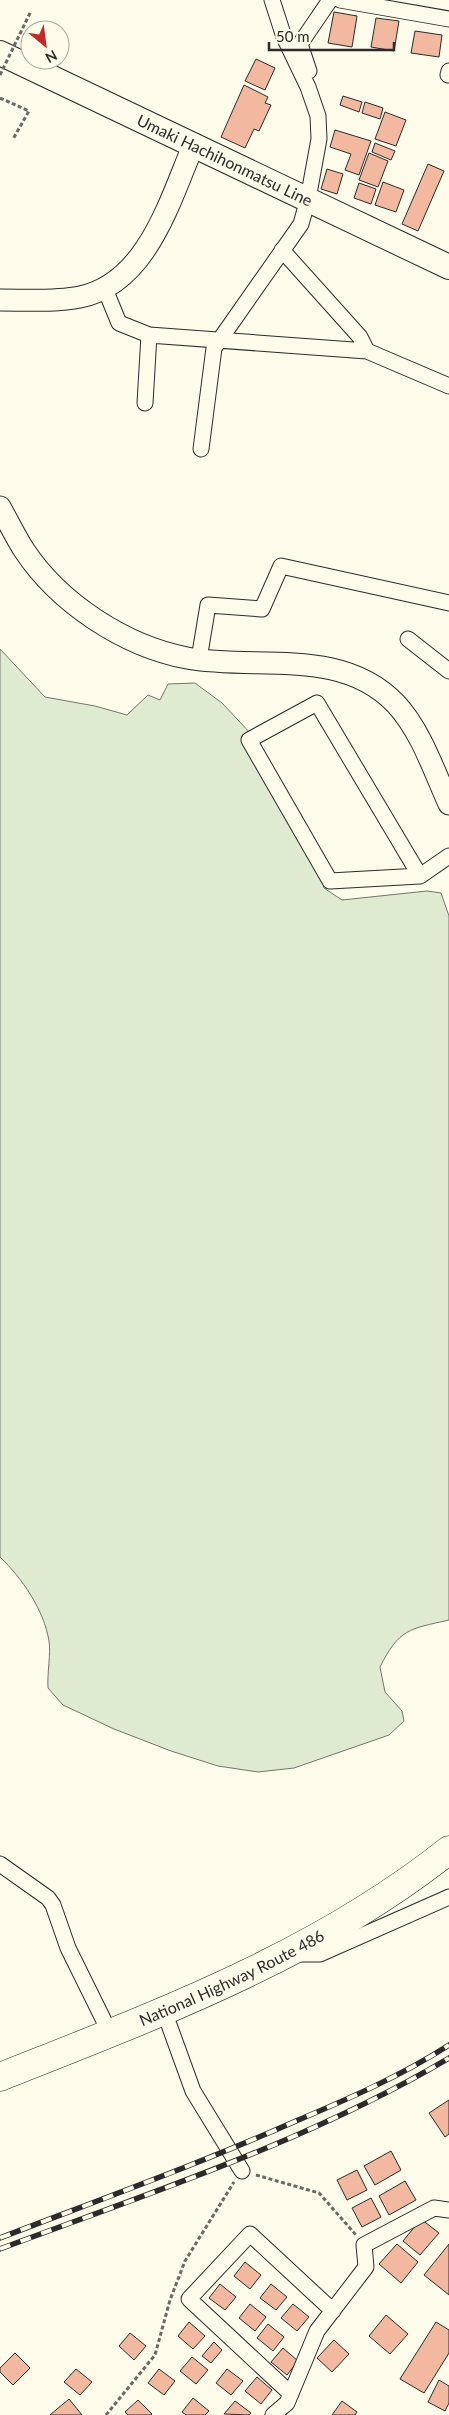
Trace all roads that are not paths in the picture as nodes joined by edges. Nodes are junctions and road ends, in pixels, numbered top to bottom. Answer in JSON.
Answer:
{"nodes":[{"id":1,"x":272,"y":0,"type":"edge"},
{"id":2,"x":330,"y":0,"type":"edge"},
{"id":3,"x":340,"y":0,"type":"edge"},
{"id":4,"x":449,"y":19,"type":"edge"},
{"id":5,"x":0,"y":53,"type":"edge"},
{"id":6,"x":449,"y":71,"type":"edge"},
{"id":7,"x":448,"y":75,"type":"edge"},
{"id":8,"x":308,"y":87,"type":"junction"},
{"id":9,"x":194,"y":144,"type":"junction"},
{"id":10,"x":308,"y":200,"type":"junction"},
{"id":11,"x":282,"y":250,"type":"junction"},
{"id":12,"x":449,"y":266,"type":"edge"},
{"id":13,"x":104,"y":289,"type":"junction"},
{"id":14,"x":0,"y":300,"type":"edge"},
{"id":15,"x":149,"y":335,"type":"junction"},
{"id":16,"x":218,"y":339,"type":"junction"},
{"id":17,"x":368,"y":351,"type":"junction"},
{"id":18,"x":449,"y":386,"type":"edge"},
{"id":19,"x":144,"y":403,"type":"dead end"},
{"id":20,"x":201,"y":448,"type":"dead end"},
{"id":21,"x":0,"y":507,"type":"edge"},
{"id":22,"x":449,"y":603,"type":"edge"},
{"id":23,"x":408,"y":640,"type":"dead end"},
{"id":24,"x":199,"y":659,"type":"junction"},
{"id":25,"x":449,"y":671,"type":"edge"},
{"id":26,"x":449,"y":804,"type":"edge"},
{"id":27,"x":449,"y":856,"type":"edge"},
{"id":28,"x":420,"y":876,"type":"junction"},
{"id":29,"x":449,"y":1850,"type":"edge"},
{"id":30,"x":0,"y":1864,"type":"edge"},
{"id":31,"x":449,"y":1897,"type":"edge"},
{"id":32,"x":289,"y":1954,"type":"junction"},
{"id":33,"x":164,"y":2011,"type":"junction"},
{"id":34,"x":110,"y":2033,"type":"junction"},
{"id":35,"x":0,"y":2077,"type":"edge"},
{"id":36,"x":242,"y":2170,"type":"road end"},
{"id":37,"x":449,"y":2210,"type":"edge"},
{"id":38,"x":332,"y":2311,"type":"junction"},
{"id":39,"x":291,"y":2394,"type":"junction"},
{"id":40,"x":273,"y":2415,"type":"edge"}],
"edges":[{"from":1,"to":8,"type":"street"},
{"from":2,"to":8,"type":"street"},
{"from":3,"to":4,"type":"street"},
{"from":5,"to":9,"type":"main road","name":"Umaki Hachihonmatsu Line"},
{"from":6,"to":7,"type":"street"},
{"from":8,"to":10,"type":"street"},
{"from":9,"to":10,"type":"main road","name":"Umaki Hachihonmatsu Line"},
{"from":9,"to":13,"type":"street"},
{"from":10,"to":11,"type":"street"},
{"from":10,"to":12,"type":"main road","name":"Umaki Hachihonmatsu Line"},
{"from":11,"to":16,"type":"street"},
{"from":11,"to":17,"type":"street"},
{"from":13,"to":14,"type":"street"},
{"from":13,"to":15,"type":"street"},
{"from":15,"to":16,"type":"street"},
{"from":15,"to":19,"type":"street"},
{"from":16,"to":17,"type":"street"},
{"from":16,"to":20,"type":"street"},
{"from":17,"to":18,"type":"street"},
{"from":21,"to":24,"type":"street"},
{"from":22,"to":24,"type":"street"},
{"from":23,"to":25,"type":"street"},
{"from":24,"to":26,"type":"street"},
{"from":27,"to":28,"type":"street"},
{"from":28,"to":28,"type":"street"},
{"from":29,"to":32,"type":"highway","name":"National Highway Route 486"},
{"from":30,"to":34,"type":"street"},
{"from":31,"to":32,"type":"street"},
{"from":32,"to":33,"type":"highway","name":"National Highway Route 486"},
{"from":33,"to":34,"type":"highway","name":"National Highway Route 486"},
{"from":33,"to":36,"type":"street"},
{"from":34,"to":35,"type":"highway","name":"National Highway Route 486"},
{"from":37,"to":38,"type":"street"},
{"from":38,"to":39,"type":"street"},
{"from":38,"to":39,"type":"street"},
{"from":39,"to":40,"type":"street"}]}
